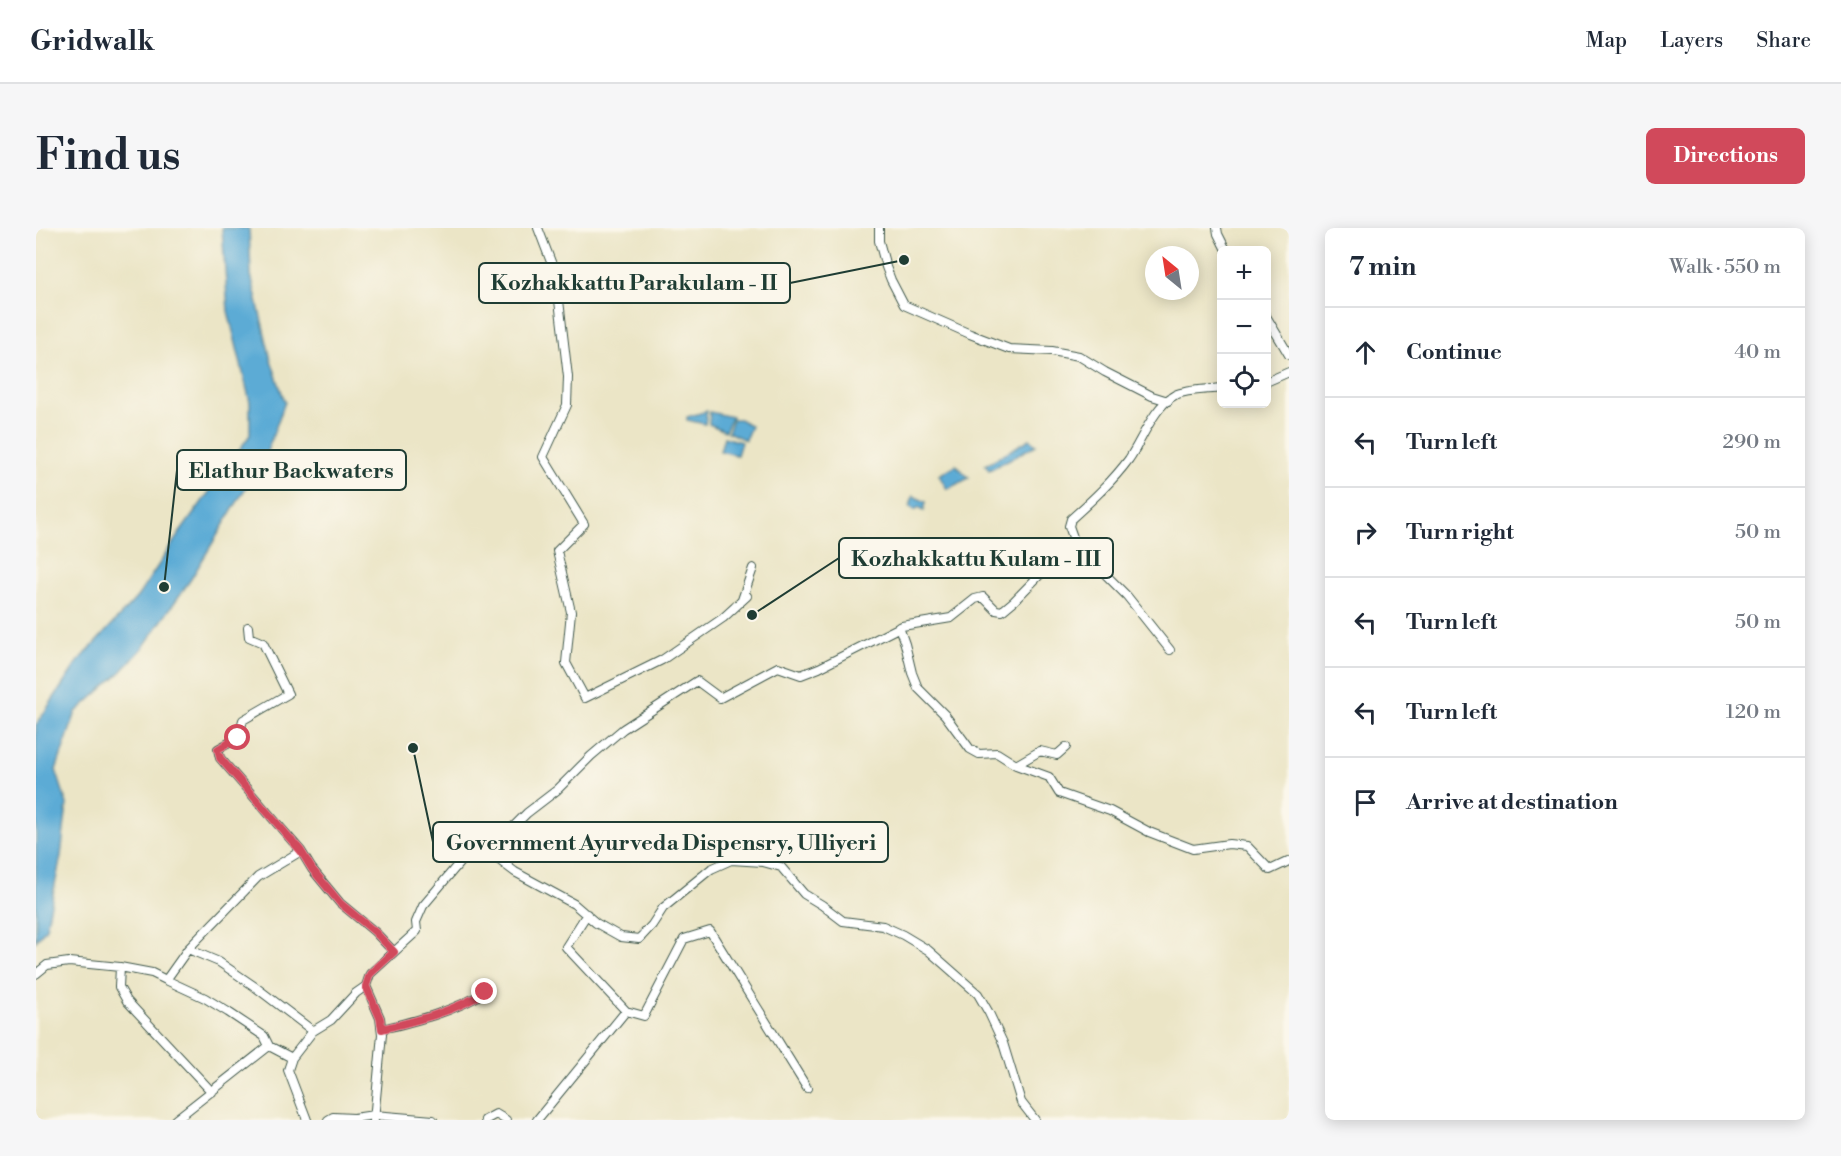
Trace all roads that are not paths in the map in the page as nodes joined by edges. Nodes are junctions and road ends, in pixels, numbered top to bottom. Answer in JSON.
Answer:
{"nodes":[{"id":1,"x":538,"y":228,"type":"edge"},
{"id":2,"x":879,"y":228,"type":"edge"},
{"id":3,"x":1217,"y":228,"type":"edge"},
{"id":4,"x":1224,"y":246,"type":"edge"},
{"id":5,"x":1271,"y":324,"type":"edge"},
{"id":6,"x":1289,"y":355,"type":"edge"},
{"id":7,"x":1289,"y":372,"type":"edge"},
{"id":8,"x":1271,"y":380,"type":"edge"},
{"id":9,"x":1217,"y":389,"type":"edge"},
{"id":10,"x":1168,"y":401,"type":"junction"},
{"id":11,"x":1074,"y":540,"type":"junction"},
{"id":12,"x":753,"y":568,"type":"dead end"},
{"id":13,"x":248,"y":627,"type":"dead end"},
{"id":14,"x":899,"y":627,"type":"junction"},
{"id":15,"x":1170,"y":650,"type":"dead end"},
{"id":16,"x":1066,"y":747,"type":"dead end"},
{"id":17,"x":1016,"y":765,"type":"junction"},
{"id":18,"x":301,"y":851,"type":"junction"},
{"id":19,"x":491,"y":854,"type":"junction"},
{"id":20,"x":1289,"y":861,"type":"edge"},
{"id":21,"x":587,"y":914,"type":"junction"},
{"id":22,"x":188,"y":949,"type":"junction"},
{"id":23,"x":394,"y":952,"type":"junction"},
{"id":24,"x":120,"y":967,"type":"junction"},
{"id":25,"x":36,"y":974,"type":"edge"},
{"id":26,"x":166,"y":980,"type":"junction"},
{"id":27,"x":366,"y":986,"type":"junction"},
{"id":28,"x":485,"y":992,"type":"dead end"},
{"id":29,"x":626,"y":1011,"type":"junction"},
{"id":30,"x":382,"y":1029,"type":"junction"},
{"id":31,"x":313,"y":1031,"type":"junction"},
{"id":32,"x":269,"y":1046,"type":"junction"},
{"id":33,"x":292,"y":1058,"type":"junction"},
{"id":34,"x":807,"y":1088,"type":"dead end"},
{"id":35,"x":212,"y":1092,"type":"junction"},
{"id":36,"x":374,"y":1118,"type":"edge"},
{"id":37,"x":176,"y":1120,"type":"edge"},
{"id":38,"x":307,"y":1120,"type":"edge"},
{"id":39,"x":328,"y":1120,"type":"edge"},
{"id":40,"x":433,"y":1120,"type":"edge"},
{"id":41,"x":485,"y":1120,"type":"edge"},
{"id":42,"x":506,"y":1120,"type":"edge"},
{"id":43,"x":537,"y":1120,"type":"edge"},
{"id":44,"x":1035,"y":1120,"type":"edge"}],
"edges":[{"from":1,"to":12,"type":"street"},
{"from":2,"to":10,"type":"street"},
{"from":3,"to":4,"type":"street"},
{"from":5,"to":6,"type":"street"},
{"from":7,"to":8,"type":"street"},
{"from":9,"to":10,"type":"street"},
{"from":10,"to":11,"type":"street"},
{"from":11,"to":14,"type":"street"},
{"from":11,"to":15,"type":"street"},
{"from":13,"to":18,"type":"street"},
{"from":14,"to":17,"type":"street"},
{"from":14,"to":19,"type":"street"},
{"from":16,"to":17,"type":"street"},
{"from":17,"to":20,"type":"street"},
{"from":18,"to":22,"type":"street"},
{"from":18,"to":23,"type":"street"},
{"from":19,"to":21,"type":"street"},
{"from":19,"to":23,"type":"street"},
{"from":21,"to":29,"type":"street"},
{"from":21,"to":44,"type":"street"},
{"from":22,"to":26,"type":"street"},
{"from":22,"to":31,"type":"street"},
{"from":23,"to":27,"type":"street"},
{"from":24,"to":25,"type":"street"},
{"from":24,"to":26,"type":"street"},
{"from":24,"to":35,"type":"street"},
{"from":26,"to":32,"type":"street"},
{"from":27,"to":30,"type":"street"},
{"from":27,"to":31,"type":"street"},
{"from":28,"to":30,"type":"street"},
{"from":29,"to":34,"type":"street"},
{"from":29,"to":43,"type":"street"},
{"from":30,"to":36,"type":"street"},
{"from":31,"to":33,"type":"street"},
{"from":32,"to":33,"type":"street"},
{"from":32,"to":35,"type":"street"},
{"from":33,"to":38,"type":"street"},
{"from":35,"to":37,"type":"street"},
{"from":36,"to":39,"type":"street"},
{"from":36,"to":40,"type":"street"},
{"from":41,"to":42,"type":"street"}]}
